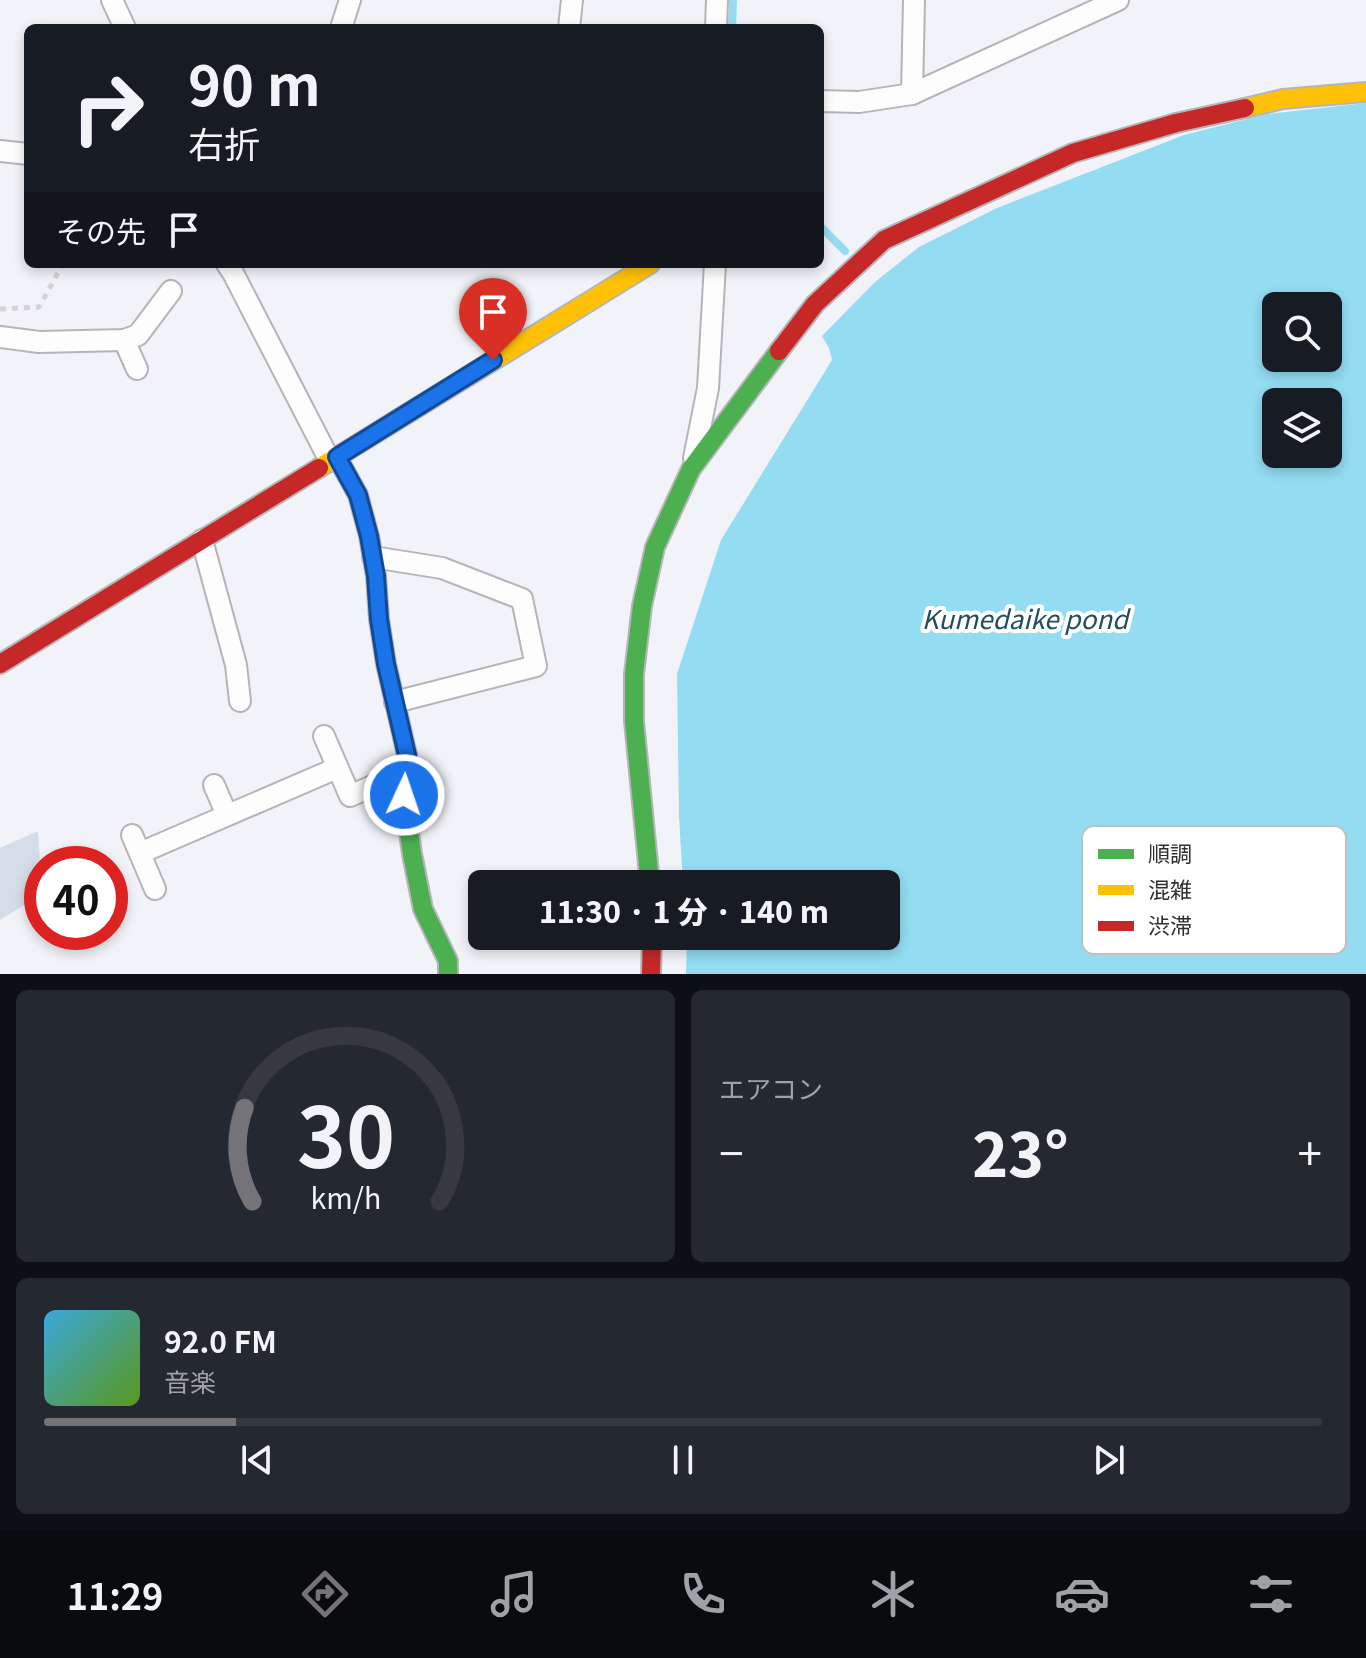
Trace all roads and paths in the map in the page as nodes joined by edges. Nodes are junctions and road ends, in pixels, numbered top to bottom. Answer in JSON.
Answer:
{"nodes":[{"id":1,"x":112,"y":0,"type":"edge"},
{"id":2,"x":350,"y":0,"type":"edge"},
{"id":3,"x":572,"y":0,"type":"edge"},
{"id":4,"x":717,"y":0,"type":"edge"},
{"id":5,"x":914,"y":0,"type":"edge"},
{"id":6,"x":1118,"y":0,"type":"edge"},
{"id":7,"x":123,"y":24,"type":"edge"},
{"id":8,"x":342,"y":24,"type":"edge"},
{"id":9,"x":569,"y":24,"type":"edge"},
{"id":10,"x":716,"y":24,"type":"edge"},
{"id":11,"x":1366,"y":92,"type":"edge"},
{"id":12,"x":912,"y":94,"type":"junction"},
{"id":13,"x":824,"y":101,"type":"edge"},
{"id":14,"x":0,"y":151,"type":"edge"},
{"id":15,"x":24,"y":154,"type":"edge"},
{"id":16,"x":61,"y":268,"type":"edge"},
{"id":17,"x":230,"y":268,"type":"edge"},
{"id":18,"x":643,"y":268,"type":"edge"},
{"id":19,"x":715,"y":268,"type":"edge"},
{"id":20,"x":171,"y":291,"type":"dead end"},
{"id":21,"x":0,"y":309,"type":"edge"},
{"id":22,"x":0,"y":337,"type":"edge"},
{"id":23,"x":124,"y":340,"type":"junction"},
{"id":24,"x":137,"y":369,"type":"dead end"},
{"id":25,"x":333,"y":459,"type":"junction"},
{"id":26,"x":691,"y":469,"type":"junction"},
{"id":27,"x":202,"y":540,"type":"junction"},
{"id":28,"x":373,"y":557,"type":"junction"},
{"id":29,"x":0,"y":664,"type":"edge"},
{"id":30,"x":240,"y":701,"type":"dead end"},
{"id":31,"x":395,"y":702,"type":"junction"},
{"id":32,"x":324,"y":736,"type":"dead end"},
{"id":33,"x":337,"y":768,"type":"junction"},
{"id":34,"x":406,"y":771,"type":"junction"},
{"id":35,"x":214,"y":785,"type":"dead end"},
{"id":36,"x":227,"y":815,"type":"junction"},
{"id":37,"x":649,"y":870,"type":"edge"},
{"id":38,"x":155,"y":889,"type":"dead end"},
{"id":39,"x":652,"y":950,"type":"edge"},
{"id":40,"x":448,"y":974,"type":"edge"},
{"id":41,"x":651,"y":974,"type":"edge"}],
"edges":[{"from":1,"to":7,"type":"street"},
{"from":2,"to":8,"type":"street"},
{"from":3,"to":9,"type":"street"},
{"from":4,"to":10,"type":"street"},
{"from":5,"to":12,"type":"street"},
{"from":6,"to":12,"type":"street"},
{"from":11,"to":26,"type":"street"},
{"from":12,"to":13,"type":"street"},
{"from":14,"to":15,"type":"street"},
{"from":16,"to":21,"type":"path"},
{"from":17,"to":25,"type":"street"},
{"from":18,"to":25,"type":"street"},
{"from":19,"to":26,"type":"street"},
{"from":20,"to":23,"type":"street"},
{"from":22,"to":23,"type":"street"},
{"from":23,"to":24,"type":"street"},
{"from":25,"to":27,"type":"street"},
{"from":25,"to":28,"type":"street"},
{"from":26,"to":37,"type":"street"},
{"from":27,"to":29,"type":"street"},
{"from":27,"to":30,"type":"street"},
{"from":28,"to":31,"type":"street"},
{"from":28,"to":31,"type":"street"},
{"from":31,"to":34,"type":"street"},
{"from":32,"to":33,"type":"street"},
{"from":33,"to":34,"type":"street"},
{"from":33,"to":36,"type":"street"},
{"from":34,"to":40,"type":"street"},
{"from":35,"to":36,"type":"street"},
{"from":36,"to":38,"type":"street"},
{"from":39,"to":41,"type":"street"}]}
